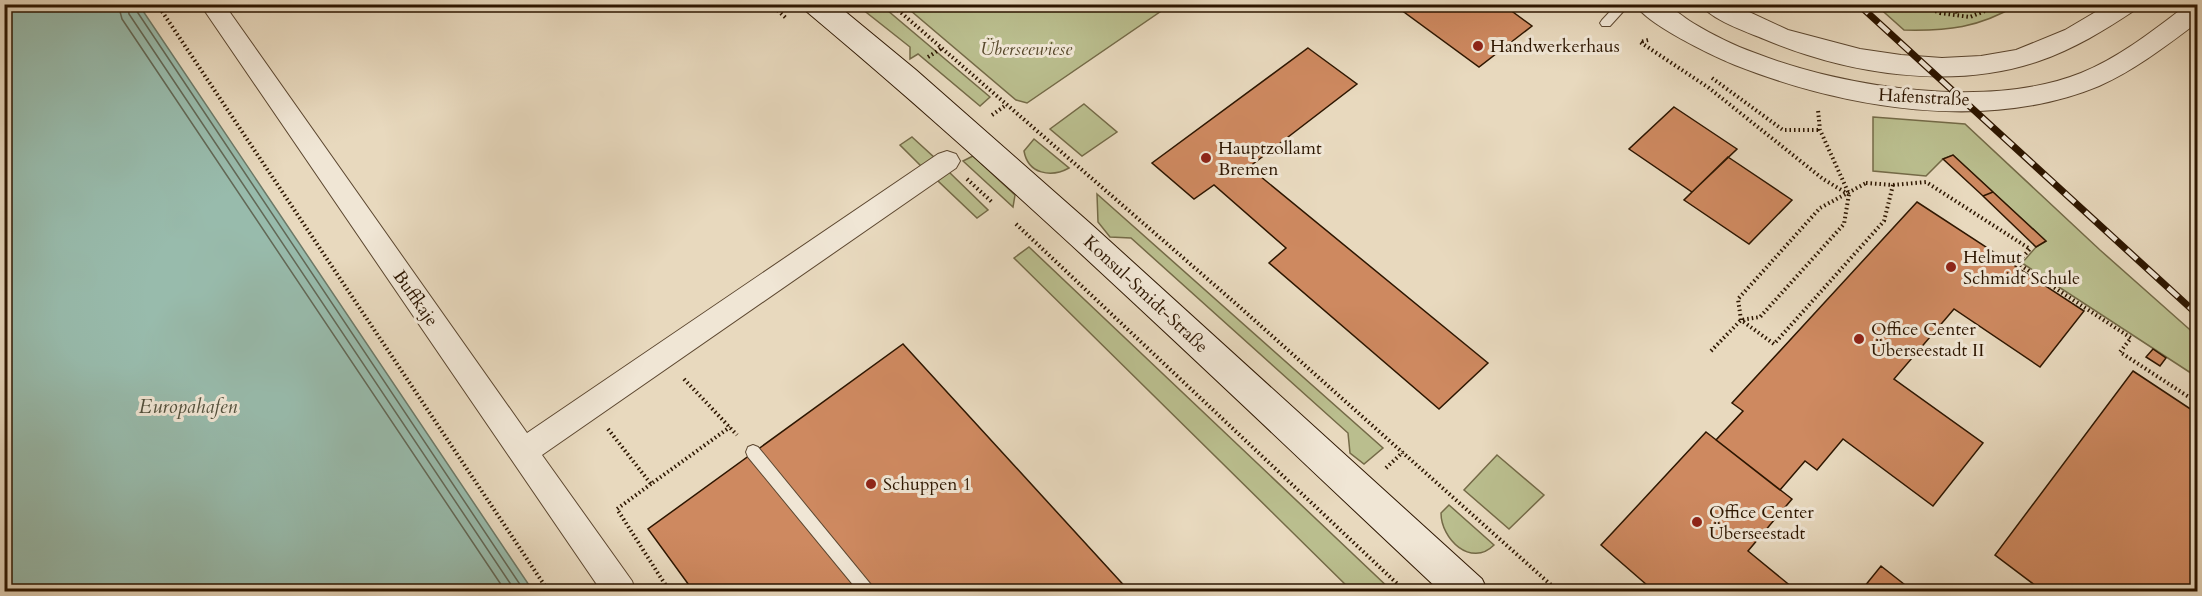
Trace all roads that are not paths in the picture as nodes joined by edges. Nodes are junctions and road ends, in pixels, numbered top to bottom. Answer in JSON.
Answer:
{"nodes":[{"id":1,"x":211,"y":4,"type":"edge"},
{"id":2,"x":816,"y":4,"type":"edge"},
{"id":3,"x":1625,"y":4,"type":"edge"},
{"id":4,"x":1646,"y":4,"type":"edge"},
{"id":5,"x":1712,"y":4,"type":"edge"},
{"id":6,"x":2127,"y":4,"type":"edge"},
{"id":7,"x":2198,"y":9,"type":"edge"},
{"id":8,"x":1606,"y":23,"type":"dead end"},
{"id":9,"x":947,"y":161,"type":"road end"},
{"id":10,"x":524,"y":451,"type":"junction"},
{"id":11,"x":753,"y":452,"type":"road end"},
{"id":12,"x":621,"y":591,"type":"edge"},
{"id":13,"x":869,"y":591,"type":"edge"},
{"id":14,"x":1469,"y":591,"type":"edge"}],
"edges":[{"from":1,"to":10,"type":"street","name":"Buffkaje"},
{"from":2,"to":14,"type":"street","name":"Konsul-Smidt-Straße"},
{"from":3,"to":8,"type":"lane"},
{"from":4,"to":7,"type":"street","name":"Hafenstraße"},
{"from":5,"to":6,"type":"street","name":"Hafenstraße"},
{"from":9,"to":10,"type":"street"},
{"from":10,"to":12,"type":"street","name":"Buffkaje"},
{"from":11,"to":13,"type":"lane"}]}
